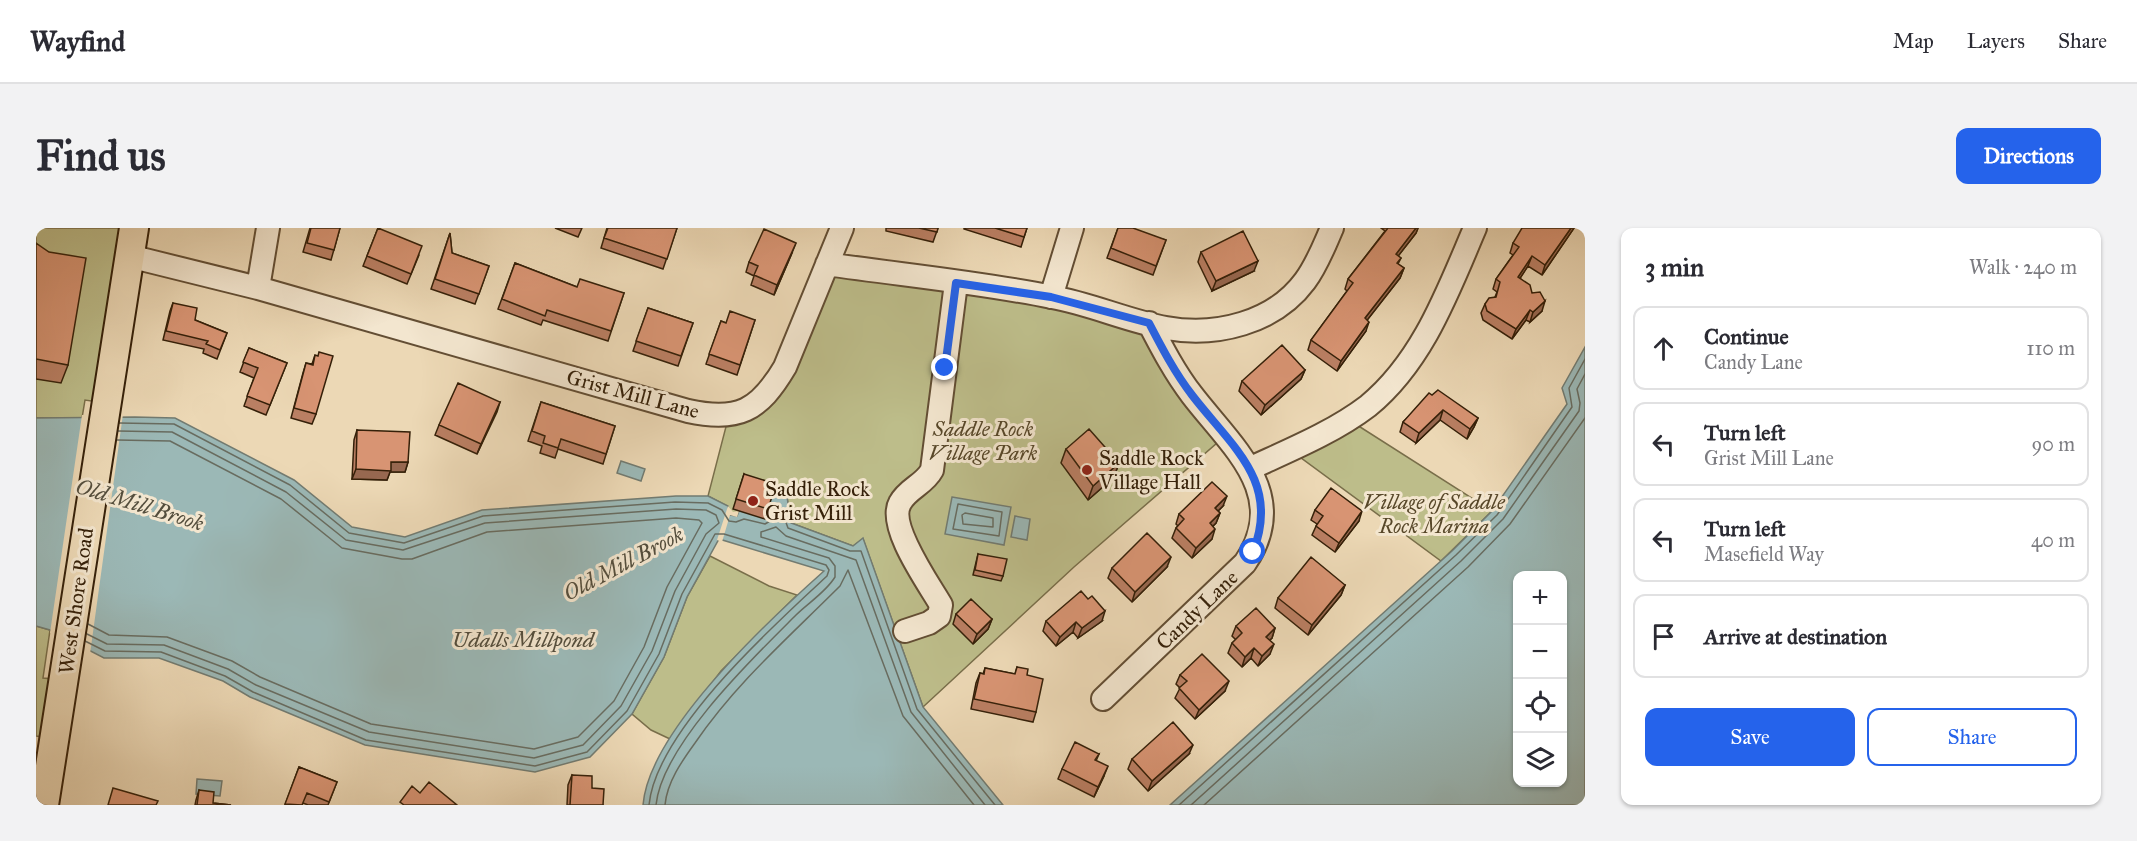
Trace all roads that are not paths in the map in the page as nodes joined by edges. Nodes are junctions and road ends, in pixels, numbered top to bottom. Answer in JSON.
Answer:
{"nodes":[{"id":1,"x":268,"y":228,"type":"edge"},
{"id":2,"x":842,"y":228,"type":"edge"},
{"id":3,"x":1072,"y":228,"type":"edge"},
{"id":4,"x":1332,"y":228,"type":"edge"},
{"id":5,"x":1475,"y":228,"type":"edge"},
{"id":6,"x":131,"y":242,"type":"edge"},
{"id":7,"x":827,"y":264,"type":"junction"},
{"id":8,"x":956,"y":283,"type":"junction"},
{"id":9,"x":258,"y":288,"type":"junction"},
{"id":10,"x":1051,"y":297,"type":"junction"},
{"id":11,"x":1149,"y":323,"type":"junction"},
{"id":12,"x":1251,"y":468,"type":"junction"},
{"id":13,"x":905,"y":631,"type":"dead end"},
{"id":14,"x":1103,"y":699,"type":"dead end"},
{"id":15,"x":46,"y":737,"type":"edge"},
{"id":16,"x":44,"y":805,"type":"edge"}],
"edges":[{"from":1,"to":9,"type":"street"},
{"from":2,"to":7,"type":"street","name":"Grist Mill Lane"},
{"from":3,"to":10,"type":"street"},
{"from":4,"to":11,"type":"street"},
{"from":5,"to":12,"type":"street"},
{"from":6,"to":9,"type":"street","name":"Grist Mill Lane"},
{"from":6,"to":15,"type":"main road","name":"West Shore Road"},
{"from":7,"to":8,"type":"street"},
{"from":7,"to":9,"type":"street","name":"Grist Mill Lane"},
{"from":8,"to":10,"type":"street"},
{"from":8,"to":13,"type":"street"},
{"from":10,"to":11,"type":"street"},
{"from":11,"to":12,"type":"street","name":"Candy Lane"},
{"from":12,"to":14,"type":"street","name":"Candy Lane"},
{"from":15,"to":16,"type":"main road","name":"West Shore Road"}]}
